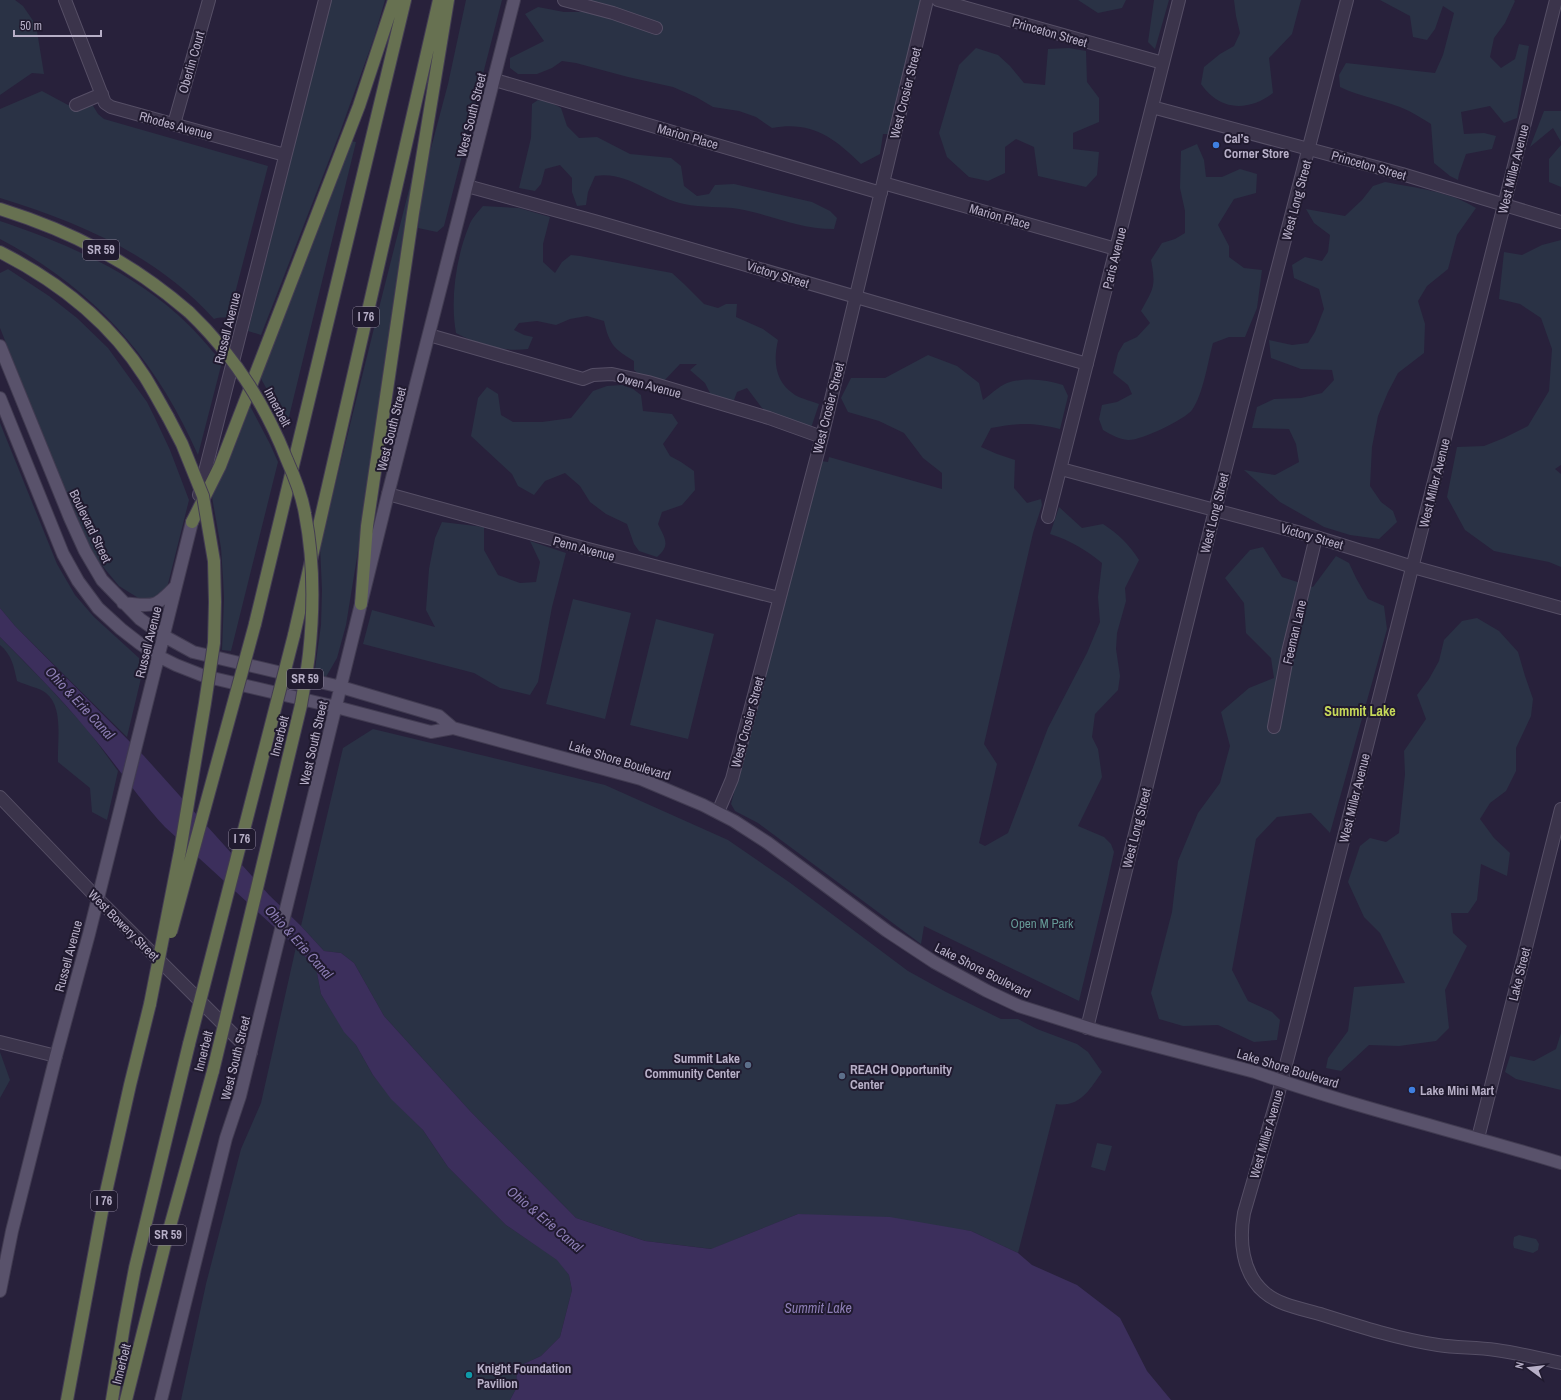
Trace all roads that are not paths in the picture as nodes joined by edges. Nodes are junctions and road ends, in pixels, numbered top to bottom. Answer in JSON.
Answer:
{"nodes":[{"id":1,"x":65,"y":0,"type":"edge"},
{"id":2,"x":209,"y":0,"type":"edge"},
{"id":3,"x":325,"y":0,"type":"edge"},
{"id":4,"x":394,"y":0,"type":"edge"},
{"id":5,"x":405,"y":0,"type":"edge"},
{"id":6,"x":439,"y":0,"type":"edge"},
{"id":7,"x":448,"y":0,"type":"edge"},
{"id":8,"x":514,"y":0,"type":"edge"},
{"id":9,"x":564,"y":0,"type":"edge"},
{"id":10,"x":927,"y":0,"type":"edge"},
{"id":11,"x":938,"y":0,"type":"edge"},
{"id":12,"x":1179,"y":0,"type":"edge"},
{"id":13,"x":1347,"y":0,"type":"edge"},
{"id":14,"x":1556,"y":0,"type":"edge"},
{"id":15,"x":656,"y":28,"type":"dead end"},
{"id":16,"x":1163,"y":64,"type":"junction"},
{"id":17,"x":495,"y":80,"type":"junction"},
{"id":18,"x":102,"y":94,"type":"junction"},
{"id":19,"x":76,"y":105,"type":"dead end"},
{"id":20,"x":1152,"y":107,"type":"junction"},
{"id":21,"x":174,"y":124,"type":"junction"},
{"id":22,"x":1309,"y":148,"type":"junction"},
{"id":23,"x":285,"y":155,"type":"junction"},
{"id":24,"x":467,"y":186,"type":"junction"},
{"id":25,"x":882,"y":188,"type":"junction"},
{"id":26,"x":1503,"y":205,"type":"junction"},
{"id":27,"x":0,"y":209,"type":"edge"},
{"id":28,"x":1561,"y":222,"type":"edge"},
{"id":29,"x":1116,"y":249,"type":"junction"},
{"id":30,"x":0,"y":252,"type":"edge"},
{"id":31,"x":854,"y":297,"type":"junction"},
{"id":32,"x":429,"y":335,"type":"junction"},
{"id":33,"x":0,"y":346,"type":"edge"},
{"id":34,"x":1087,"y":364,"type":"junction"},
{"id":35,"x":0,"y":398,"type":"edge"},
{"id":36,"x":822,"y":437,"type":"junction"},
{"id":37,"x":1061,"y":469,"type":"junction"},
{"id":38,"x":388,"y":494,"type":"junction"},
{"id":39,"x":1215,"y":510,"type":"junction"},
{"id":40,"x":1048,"y":516,"type":"dead end"},
{"id":41,"x":192,"y":522,"type":"junction"},
{"id":42,"x":1316,"y":537,"type":"junction"},
{"id":43,"x":1413,"y":566,"type":"junction"},
{"id":44,"x":176,"y":585,"type":"junction"},
{"id":45,"x":780,"y":598,"type":"junction"},
{"id":46,"x":123,"y":603,"type":"junction"},
{"id":47,"x":361,"y":604,"type":"junction"},
{"id":48,"x":1561,"y":608,"type":"edge"},
{"id":49,"x":164,"y":636,"type":"junction"},
{"id":50,"x":158,"y":656,"type":"junction"},
{"id":51,"x":341,"y":687,"type":"junction"},
{"id":52,"x":336,"y":707,"type":"junction"},
{"id":53,"x":1274,"y":727,"type":"dead end"},
{"id":54,"x":453,"y":728,"type":"junction"},
{"id":55,"x":0,"y":797,"type":"edge"},
{"id":56,"x":1561,"y":809,"type":"edge"},
{"id":57,"x":718,"y":812,"type":"junction"},
{"id":58,"x":98,"y":899,"type":"junction"},
{"id":59,"x":150,"y":1004,"type":"junction"},
{"id":60,"x":1087,"y":1028,"type":"junction"},
{"id":61,"x":0,"y":1042,"type":"edge"},
{"id":62,"x":251,"y":1052,"type":"junction"},
{"id":63,"x":56,"y":1056,"type":"junction"},
{"id":64,"x":1282,"y":1081,"type":"junction"},
{"id":65,"x":1478,"y":1138,"type":"junction"},
{"id":66,"x":1561,"y":1163,"type":"edge"},
{"id":67,"x":0,"y":1291,"type":"edge"},
{"id":68,"x":1561,"y":1363,"type":"edge"},
{"id":69,"x":67,"y":1400,"type":"edge"},
{"id":70,"x":112,"y":1400,"type":"edge"},
{"id":71,"x":126,"y":1400,"type":"edge"},
{"id":72,"x":161,"y":1400,"type":"edge"}],
"edges":[{"from":1,"to":18,"type":"street","name":"Rhodes Avenue"},
{"from":2,"to":21,"type":"street","name":"Oberlin Court"},
{"from":3,"to":23,"type":"street","name":"Russell Avenue"},
{"from":4,"to":41,"type":"highway"},
{"from":5,"to":59,"type":"highway","number":"I 76","bridge":true},
{"from":6,"to":70,"type":"highway","number":"I 76","bridge":true},
{"from":7,"to":47,"type":"highway"},
{"from":8,"to":17,"type":"main road","name":"West South Street"},
{"from":9,"to":15,"type":"street"},
{"from":10,"to":25,"type":"street","name":"West Crosier Street"},
{"from":11,"to":16,"type":"street","name":"Princeton Street"},
{"from":12,"to":16,"type":"street","name":"Paris Avenue"},
{"from":13,"to":22,"type":"street","name":"West Long Street"},
{"from":14,"to":26,"type":"street","name":"West Miller Avenue"},
{"from":16,"to":20,"type":"street","name":"Paris Avenue"},
{"from":17,"to":24,"type":"main road","name":"West South Street"},
{"from":17,"to":25,"type":"street","name":"Marion Place"},
{"from":18,"to":19,"type":"street"},
{"from":18,"to":21,"type":"street","name":"Rhodes Avenue"},
{"from":20,"to":22,"type":"street","name":"Princeton Street"},
{"from":20,"to":29,"type":"street","name":"Paris Avenue"},
{"from":21,"to":23,"type":"street","name":"Rhodes Avenue"},
{"from":22,"to":26,"type":"street","name":"Princeton Street"},
{"from":22,"to":39,"type":"street","name":"West Long Street"},
{"from":23,"to":41,"type":"street","name":"Russell Avenue"},
{"from":24,"to":31,"type":"street","name":"Victory Street"},
{"from":24,"to":32,"type":"main road","name":"West South Street"},
{"from":25,"to":29,"type":"street","name":"Marion Place"},
{"from":25,"to":31,"type":"street","name":"West Crosier Street"},
{"from":26,"to":28,"type":"street","name":"Princeton Street"},
{"from":26,"to":43,"type":"street","name":"West Miller Avenue"},
{"from":27,"to":71,"type":"highway","name":"Innerbelt","number":"SR 59","bridge":true},
{"from":29,"to":34,"type":"street","name":"Paris Avenue"},
{"from":30,"to":59,"type":"highway","bridge":true},
{"from":31,"to":34,"type":"street","name":"Victory Street"},
{"from":31,"to":36,"type":"street","name":"West Crosier Street"},
{"from":32,"to":36,"type":"street","name":"Owen Avenue"},
{"from":32,"to":38,"type":"main road","name":"West South Street"},
{"from":33,"to":46,"type":"main road","name":"Boulevard Street"},
{"from":34,"to":37,"type":"street","name":"Paris Avenue"},
{"from":35,"to":50,"type":"main road"},
{"from":36,"to":45,"type":"street","name":"West Crosier Street"},
{"from":37,"to":39,"type":"street","name":"Victory Street"},
{"from":37,"to":40,"type":"street","name":"Paris Avenue"},
{"from":38,"to":45,"type":"street","name":"Penn Avenue"},
{"from":38,"to":47,"type":"main road","name":"West South Street"},
{"from":39,"to":42,"type":"street","name":"Victory Street"},
{"from":39,"to":60,"type":"street","name":"West Long Street"},
{"from":41,"to":44,"type":"main road","name":"Russell Avenue"},
{"from":42,"to":43,"type":"street","name":"Victory Street"},
{"from":42,"to":53,"type":"street","name":"Feeman Lane"},
{"from":43,"to":48,"type":"street","name":"Victory Street"},
{"from":43,"to":64,"type":"street","name":"West Miller Avenue"},
{"from":44,"to":46,"type":"main road"},
{"from":44,"to":49,"type":"main road","name":"Russell Avenue"},
{"from":45,"to":57,"type":"street","name":"West Crosier Street"},
{"from":46,"to":49,"type":"main road","name":"Boulevard Street"},
{"from":47,"to":51,"type":"main road","name":"West South Street"},
{"from":49,"to":50,"type":"main road","name":"Russell Avenue"},
{"from":49,"to":51,"type":"main road","name":"Boulevard Street"},
{"from":50,"to":52,"type":"main road"},
{"from":50,"to":58,"type":"main road","name":"Russell Avenue"},
{"from":51,"to":52,"type":"main road","name":"West South Street"},
{"from":51,"to":54,"type":"main road","name":"Lake Shore Boulevard"},
{"from":52,"to":54,"type":"main road","name":"Lake Shore Boulevard"},
{"from":52,"to":62,"type":"main road","name":"West South Street"},
{"from":54,"to":57,"type":"main road","name":"Lake Shore Boulevard"},
{"from":55,"to":58,"type":"street","name":"West Bowery Street"},
{"from":56,"to":65,"type":"street","name":"Lake Street"},
{"from":57,"to":60,"type":"main road","name":"Lake Shore Boulevard"},
{"from":58,"to":62,"type":"street","name":"West Bowery Street"},
{"from":58,"to":63,"type":"main road","name":"Russell Avenue"},
{"from":59,"to":69,"type":"highway","number":"I 76"},
{"from":60,"to":64,"type":"main road","name":"Lake Shore Boulevard"},
{"from":61,"to":63,"type":"street"},
{"from":62,"to":72,"type":"main road","name":"West South Street"},
{"from":63,"to":67,"type":"main road","name":"Russell Avenue"},
{"from":64,"to":65,"type":"main road","name":"Lake Shore Boulevard"},
{"from":64,"to":68,"type":"street","name":"West Miller Avenue"},
{"from":65,"to":66,"type":"main road","name":"Lake Shore Boulevard"}]}
